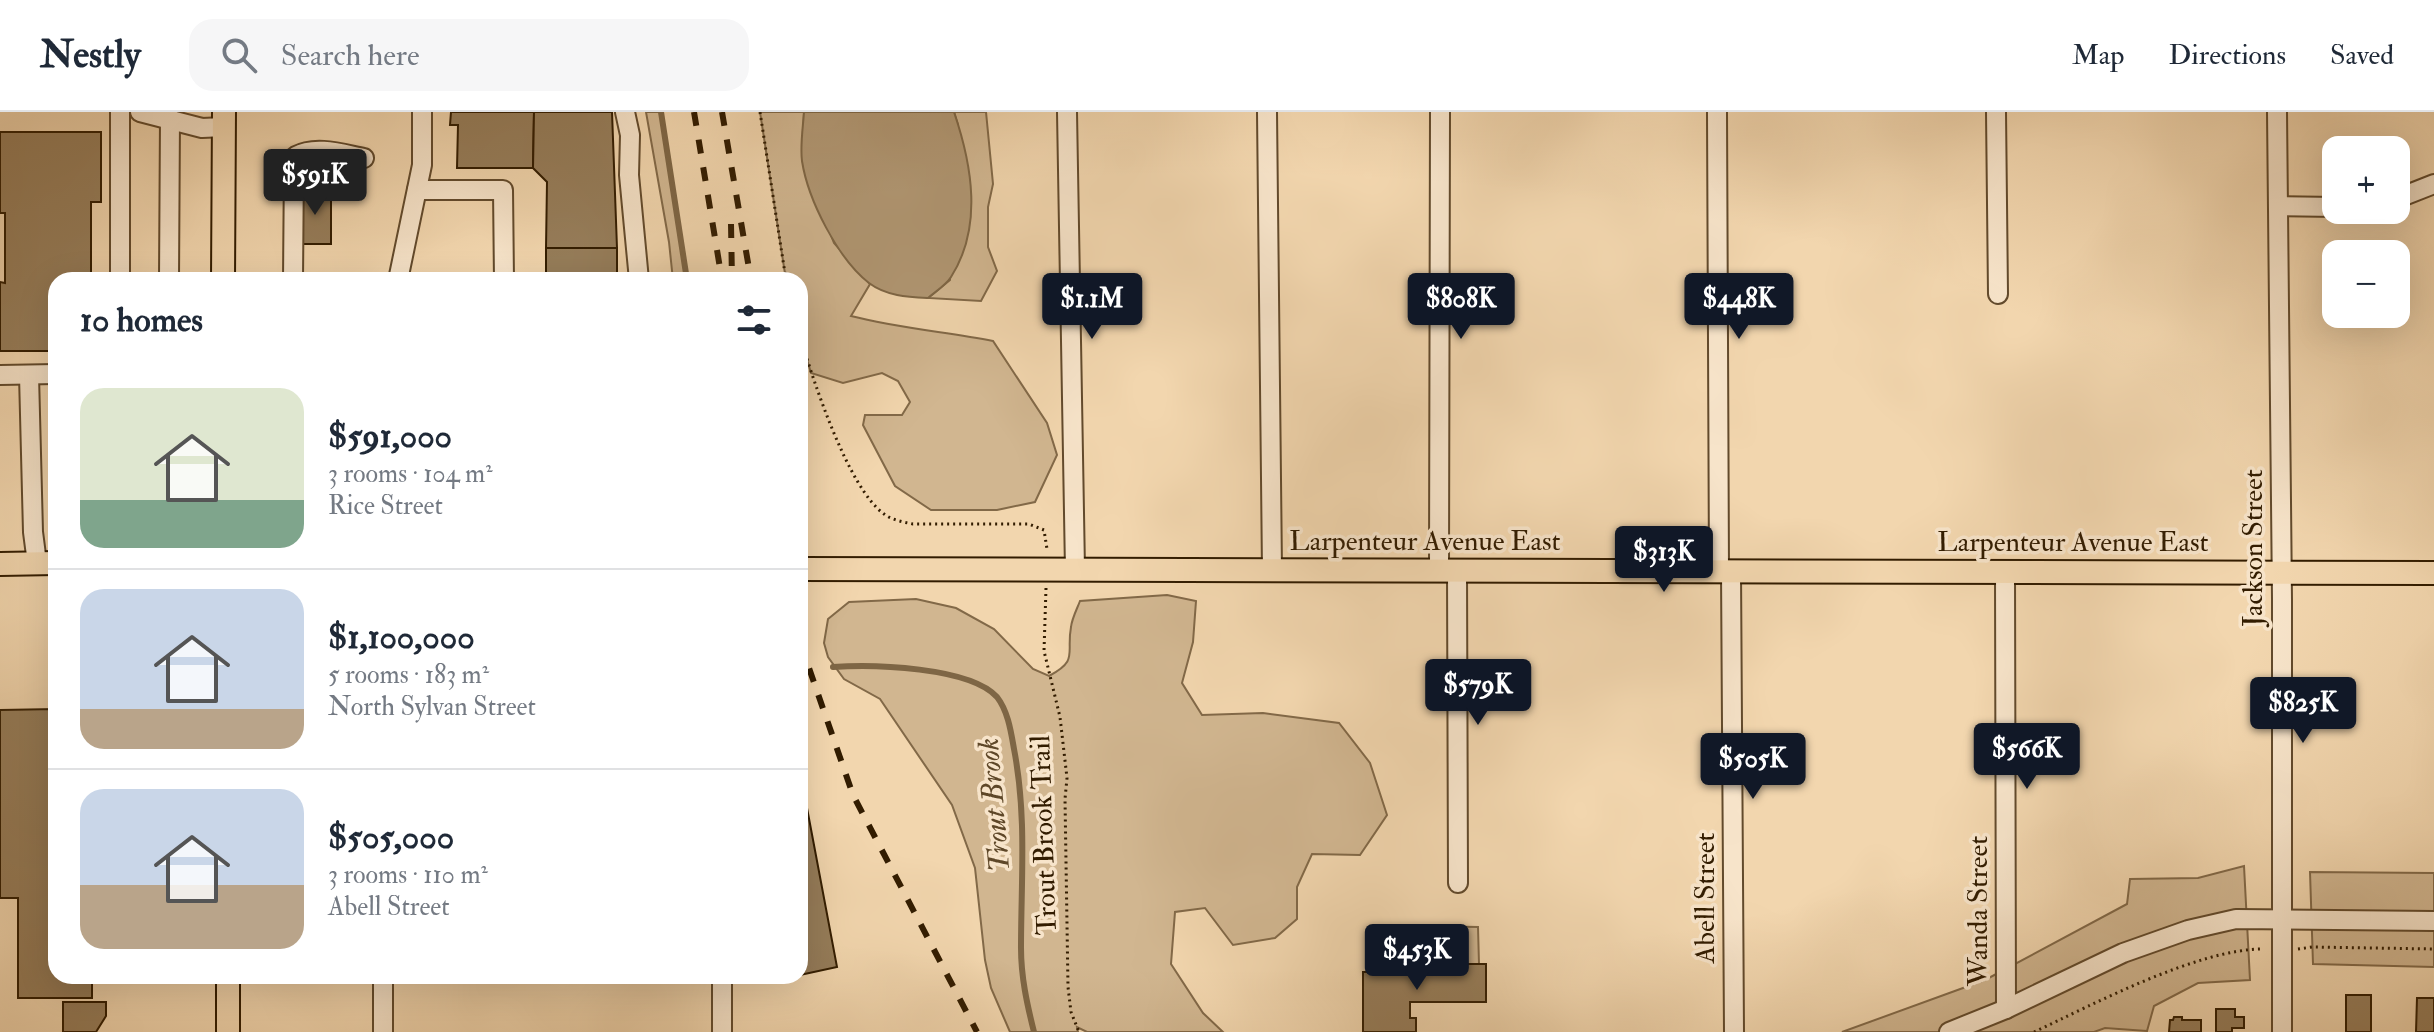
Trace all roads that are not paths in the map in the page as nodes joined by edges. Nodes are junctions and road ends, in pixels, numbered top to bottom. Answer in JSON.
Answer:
{"nodes":[{"id":1,"x":120,"y":112,"type":"edge"},
{"id":2,"x":140,"y":112,"type":"edge"},
{"id":3,"x":422,"y":112,"type":"edge"},
{"id":4,"x":625,"y":112,"type":"edge"},
{"id":5,"x":1067,"y":112,"type":"edge"},
{"id":6,"x":1267,"y":112,"type":"edge"},
{"id":7,"x":1440,"y":112,"type":"edge"},
{"id":8,"x":1717,"y":112,"type":"edge"},
{"id":9,"x":1996,"y":112,"type":"edge"},
{"id":10,"x":2277,"y":112,"type":"edge"},
{"id":11,"x":170,"y":118,"type":"junction"},
{"id":12,"x":224,"y":120,"type":"edge"},
{"id":13,"x":364,"y":158,"type":"dead end"},
{"id":14,"x":2434,"y":184,"type":"edge"},
{"id":15,"x":417,"y":190,"type":"junction"},
{"id":16,"x":2410,"y":193,"type":"edge"},
{"id":17,"x":2278,"y":206,"type":"junction"},
{"id":18,"x":2322,"y":207,"type":"edge"},
{"id":19,"x":120,"y":272,"type":"edge"},
{"id":20,"x":169,"y":272,"type":"edge"},
{"id":21,"x":223,"y":272,"type":"edge"},
{"id":22,"x":293,"y":272,"type":"edge"},
{"id":23,"x":400,"y":272,"type":"edge"},
{"id":24,"x":504,"y":272,"type":"edge"},
{"id":25,"x":638,"y":272,"type":"edge"},
{"id":26,"x":1998,"y":294,"type":"dead end"},
{"id":27,"x":48,"y":374,"type":"edge"},
{"id":28,"x":0,"y":375,"type":"edge"},
{"id":29,"x":29,"y":375,"type":"junction"},
{"id":30,"x":47,"y":563,"type":"edge"},
{"id":31,"x":0,"y":564,"type":"edge"},
{"id":32,"x":808,"y":569,"type":"edge"},
{"id":33,"x":1075,"y":570,"type":"junction"},
{"id":34,"x":1272,"y":570,"type":"junction"},
{"id":35,"x":1448,"y":570,"type":"junction"},
{"id":36,"x":1725,"y":571,"type":"junction"},
{"id":37,"x":2005,"y":572,"type":"junction"},
{"id":38,"x":2282,"y":572,"type":"junction"},
{"id":39,"x":2434,"y":573,"type":"edge"},
{"id":40,"x":1458,"y":883,"type":"dead end"},
{"id":41,"x":2282,"y":918,"type":"junction"},
{"id":42,"x":2434,"y":921,"type":"edge"},
{"id":43,"x":228,"y":984,"type":"edge"},
{"id":44,"x":383,"y":984,"type":"edge"},
{"id":45,"x":722,"y":984,"type":"edge"},
{"id":46,"x":2006,"y":1009,"type":"junction"},
{"id":47,"x":228,"y":1032,"type":"edge"},
{"id":48,"x":383,"y":1032,"type":"edge"},
{"id":49,"x":722,"y":1032,"type":"edge"},
{"id":50,"x":1734,"y":1032,"type":"edge"},
{"id":51,"x":1949,"y":1032,"type":"edge"},
{"id":52,"x":2282,"y":1032,"type":"edge"}],
"edges":[{"from":1,"to":19,"type":"street"},
{"from":2,"to":11,"type":"street"},
{"from":3,"to":15,"type":"street"},
{"from":4,"to":25,"type":"street"},
{"from":5,"to":33,"type":"street"},
{"from":6,"to":34,"type":"street"},
{"from":7,"to":35,"type":"street"},
{"from":8,"to":36,"type":"street","name":"Abell Street"},
{"from":9,"to":26,"type":"street"},
{"from":10,"to":17,"type":"street","name":"Jackson Street"},
{"from":11,"to":12,"type":"street"},
{"from":11,"to":20,"type":"street"},
{"from":12,"to":21,"type":"main road"},
{"from":13,"to":22,"type":"street"},
{"from":14,"to":16,"type":"street"},
{"from":15,"to":23,"type":"street"},
{"from":15,"to":24,"type":"street"},
{"from":17,"to":18,"type":"street"},
{"from":17,"to":38,"type":"street","name":"Jackson Street"},
{"from":27,"to":29,"type":"street"},
{"from":28,"to":29,"type":"street"},
{"from":29,"to":30,"type":"street"},
{"from":30,"to":31,"type":"main road"},
{"from":32,"to":33,"type":"main road","name":"Larpenteur Avenue East"},
{"from":33,"to":34,"type":"main road","name":"Larpenteur Avenue East"},
{"from":34,"to":35,"type":"main road","name":"Larpenteur Avenue East"},
{"from":35,"to":36,"type":"main road","name":"Larpenteur Avenue East"},
{"from":35,"to":40,"type":"street"},
{"from":36,"to":37,"type":"main road","name":"Larpenteur Avenue East"},
{"from":36,"to":50,"type":"street","name":"Abell Street"},
{"from":37,"to":38,"type":"main road","name":"Larpenteur Avenue East"},
{"from":37,"to":46,"type":"street","name":"Wanda Street"},
{"from":38,"to":39,"type":"main road","name":"Larpenteur Avenue East"},
{"from":38,"to":41,"type":"street","name":"Jackson Street"},
{"from":41,"to":42,"type":"street"},
{"from":41,"to":46,"type":"street"},
{"from":41,"to":52,"type":"street","name":"Jackson Street"},
{"from":43,"to":47,"type":"main road"},
{"from":44,"to":48,"type":"street"},
{"from":45,"to":49,"type":"street"},
{"from":46,"to":51,"type":"street"}]}
